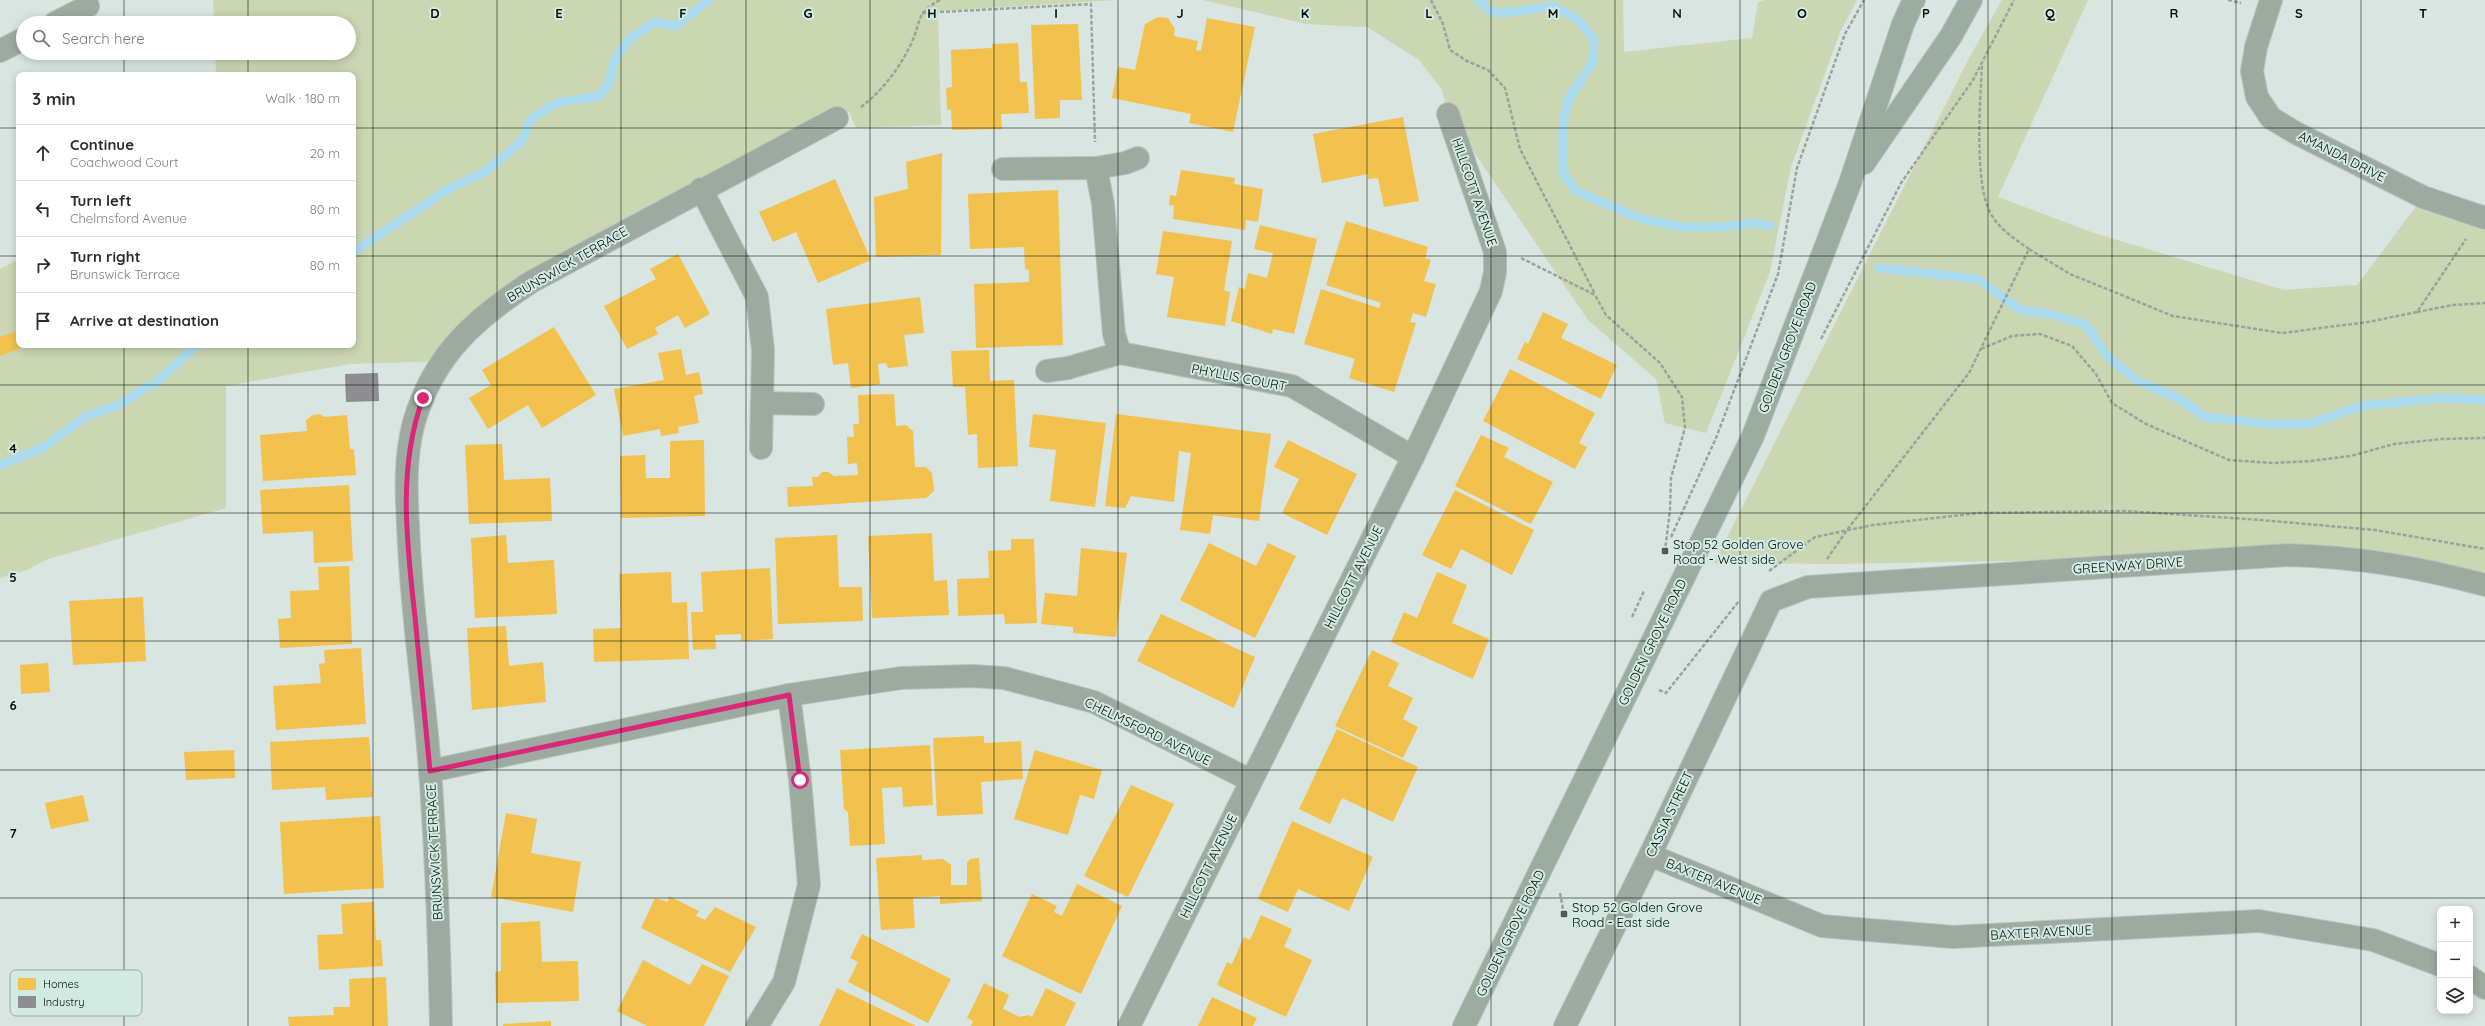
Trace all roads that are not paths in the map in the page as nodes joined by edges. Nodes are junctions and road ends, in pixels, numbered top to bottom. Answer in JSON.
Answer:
{"nodes":[{"id":1,"x":1914,"y":0,"type":"edge"},
{"id":2,"x":1971,"y":0,"type":"edge"},
{"id":3,"x":2271,"y":0,"type":"edge"},
{"id":4,"x":88,"y":6,"type":"dead end"},
{"id":5,"x":69,"y":16,"type":"edge"},
{"id":6,"x":16,"y":43,"type":"edge"},
{"id":7,"x":0,"y":51,"type":"edge"},
{"id":8,"x":1448,"y":114,"type":"dead end"},
{"id":9,"x":837,"y":118,"type":"dead end"},
{"id":10,"x":1138,"y":158,"type":"dead end"},
{"id":11,"x":1096,"y":168,"type":"junction"},
{"id":12,"x":1003,"y":169,"type":"dead end"},
{"id":13,"x":1850,"y":184,"type":"junction"},
{"id":14,"x":701,"y":188,"type":"junction"},
{"id":15,"x":2483,"y":218,"type":"edge"},
{"id":16,"x":1120,"y":353,"type":"junction"},
{"id":17,"x":1047,"y":371,"type":"dead end"},
{"id":18,"x":762,"y":403,"type":"junction"},
{"id":19,"x":813,"y":404,"type":"dead end"},
{"id":20,"x":761,"y":448,"type":"dead end"},
{"id":21,"x":1413,"y":457,"type":"junction"},
{"id":22,"x":2485,"y":585,"type":"edge"},
{"id":23,"x":1771,"y":601,"type":"joint"},
{"id":24,"x":789,"y":695,"type":"junction"},
{"id":25,"x":430,"y":771,"type":"junction"},
{"id":26,"x":1250,"y":780,"type":"junction"},
{"id":27,"x":1650,"y":855,"type":"junction"},
{"id":28,"x":2437,"y":964,"type":"edge"},
{"id":29,"x":2471,"y":978,"type":"edge"},
{"id":30,"x":2485,"y":988,"type":"edge"},
{"id":31,"x":441,"y":1026,"type":"edge"},
{"id":32,"x":757,"y":1026,"type":"edge"},
{"id":33,"x":1129,"y":1026,"type":"edge"},
{"id":34,"x":1464,"y":1026,"type":"edge"},
{"id":35,"x":1565,"y":1026,"type":"edge"}],
"edges":[{"from":1,"to":13,"type":"main road","name":"GOLDEN GROVE ROAD"},
{"from":2,"to":13,"type":"main road","name":"GOLDEN GROVE ROAD"},
{"from":3,"to":15,"type":"street","name":"AMANDA DRIVE"},
{"from":4,"to":5,"type":"street"},
{"from":6,"to":7,"type":"street"},
{"from":8,"to":21,"type":"street","name":"HILLCOTT AVENUE"},
{"from":9,"to":14,"type":"street","name":"BRUNSWICK TERRACE"},
{"from":10,"to":11,"type":"street"},
{"from":11,"to":12,"type":"street"},
{"from":11,"to":16,"type":"street"},
{"from":13,"to":34,"type":"main road","name":"GOLDEN GROVE ROAD"},
{"from":14,"to":18,"type":"street"},
{"from":14,"to":25,"type":"street","name":"BRUNSWICK TERRACE"},
{"from":16,"to":17,"type":"street","name":"PHYLLIS COURT"},
{"from":16,"to":21,"type":"street","name":"PHYLLIS COURT"},
{"from":18,"to":19,"type":"street"},
{"from":18,"to":20,"type":"street"},
{"from":21,"to":26,"type":"street","name":"HILLCOTT AVENUE"},
{"from":22,"to":23,"type":"street","name":"GREENWAY DRIVE"},
{"from":23,"to":27,"type":"street","name":"CASSIA STREET"},
{"from":24,"to":25,"type":"street","name":"CHELMSFORD AVENUE"},
{"from":24,"to":26,"type":"street","name":"CHELMSFORD AVENUE"},
{"from":24,"to":32,"type":"street"},
{"from":25,"to":31,"type":"street","name":"BRUNSWICK TERRACE"},
{"from":26,"to":33,"type":"street","name":"HILLCOTT AVENUE"},
{"from":27,"to":28,"type":"street","name":"BAXTER AVENUE"},
{"from":27,"to":35,"type":"street","name":"CASSIA STREET"},
{"from":29,"to":30,"type":"street"}]}
